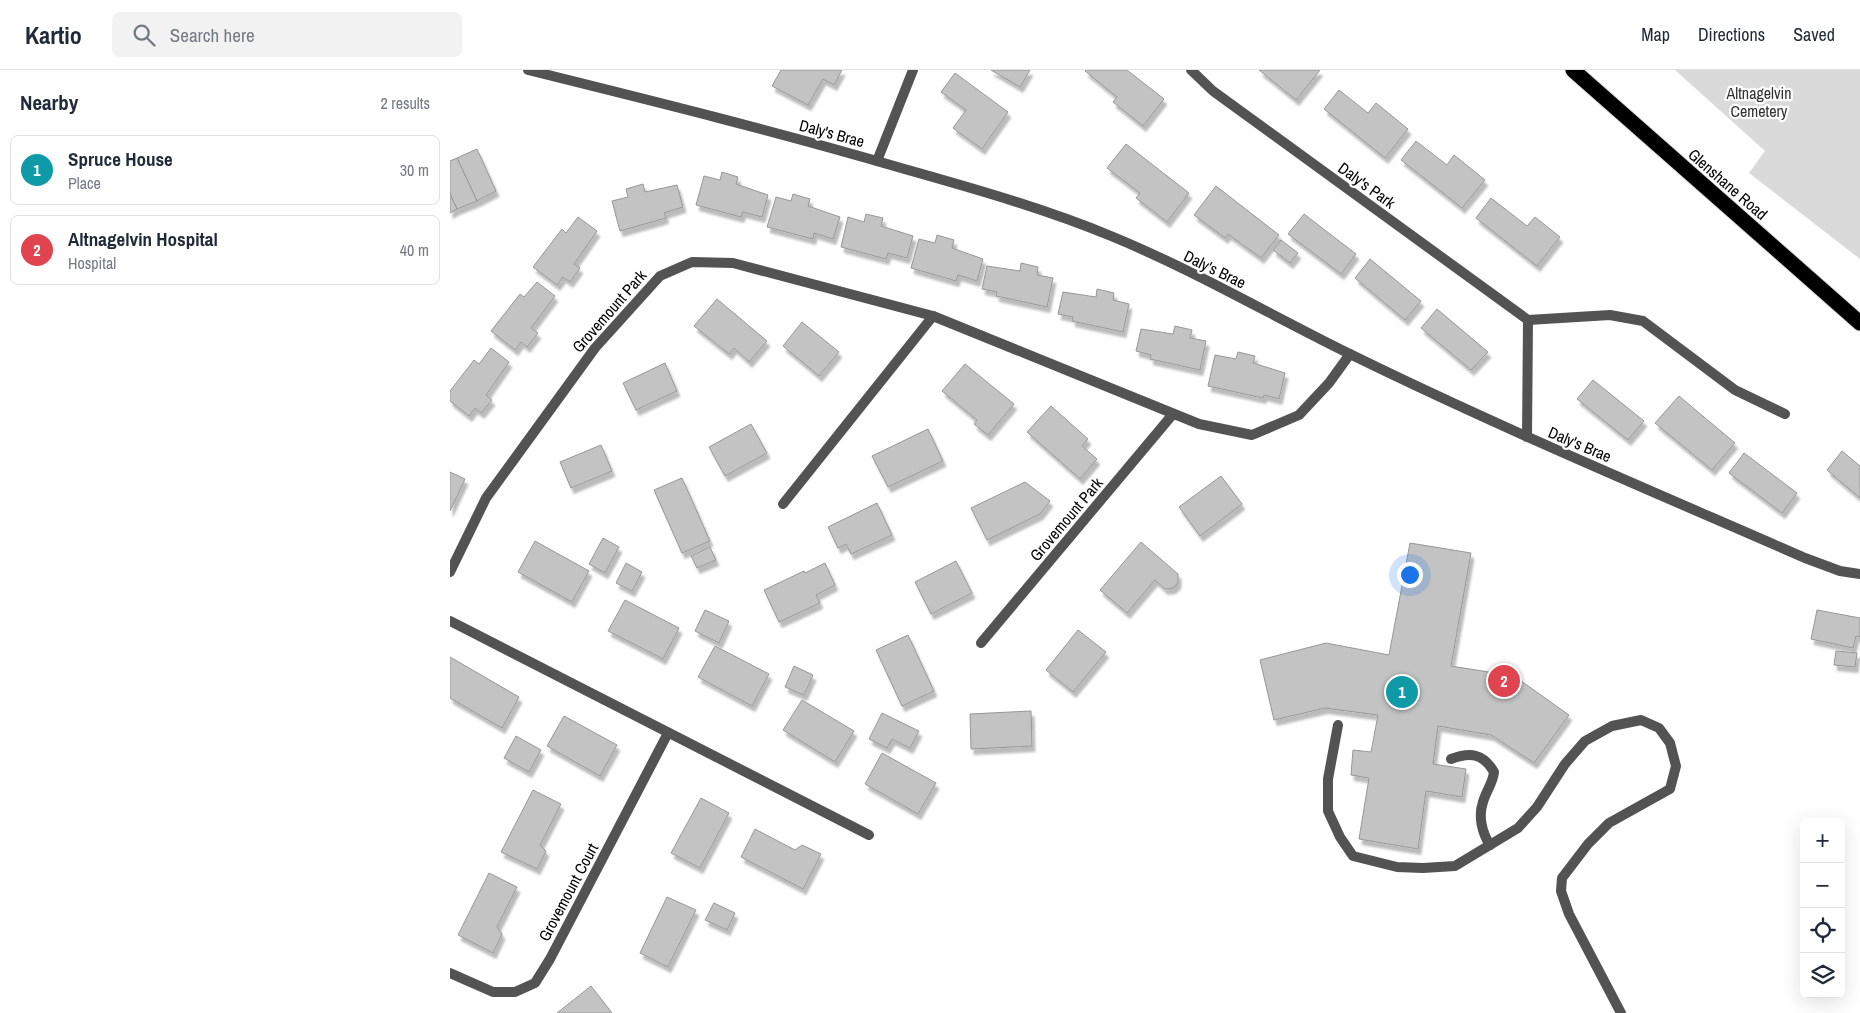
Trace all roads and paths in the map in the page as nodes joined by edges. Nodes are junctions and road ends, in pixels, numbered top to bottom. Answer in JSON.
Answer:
{"nodes":[{"id":1,"x":528,"y":70,"type":"edge"},
{"id":2,"x":913,"y":70,"type":"edge"},
{"id":3,"x":1191,"y":70,"type":"edge"},
{"id":4,"x":1573,"y":70,"type":"edge"},
{"id":5,"x":876,"y":161,"type":"junction"},
{"id":6,"x":933,"y":316,"type":"junction"},
{"id":7,"x":1528,"y":320,"type":"junction"},
{"id":8,"x":1860,"y":323,"type":"edge"},
{"id":9,"x":1350,"y":354,"type":"junction"},
{"id":10,"x":1173,"y":414,"type":"junction"},
{"id":11,"x":1785,"y":414,"type":"dead end"},
{"id":12,"x":1527,"y":437,"type":"junction"},
{"id":13,"x":783,"y":504,"type":"dead end"},
{"id":14,"x":450,"y":572,"type":"edge"},
{"id":15,"x":1860,"y":574,"type":"edge"},
{"id":16,"x":450,"y":621,"type":"edge"},
{"id":17,"x":982,"y":643,"type":"dead end"},
{"id":18,"x":1338,"y":725,"type":"dead end"},
{"id":19,"x":668,"y":733,"type":"junction"},
{"id":20,"x":1451,"y":759,"type":"dead end"},
{"id":21,"x":869,"y":836,"type":"dead end"},
{"id":22,"x":1490,"y":845,"type":"junction"},
{"id":23,"x":450,"y":972,"type":"edge"},
{"id":24,"x":1620,"y":1013,"type":"edge"}],
"edges":[{"from":1,"to":5,"type":"street","name":"Daly's Brae"},
{"from":2,"to":5,"type":"street"},
{"from":3,"to":7,"type":"street","name":"Daly's Park"},
{"from":4,"to":8,"type":"highway","name":"Glenshane Road"},
{"from":5,"to":9,"type":"street","name":"Daly's Brae"},
{"from":6,"to":10,"type":"street","name":"Grovemount Park"},
{"from":6,"to":13,"type":"street"},
{"from":6,"to":14,"type":"street","name":"Grovemount Park"},
{"from":7,"to":11,"type":"street"},
{"from":7,"to":12,"type":"street"},
{"from":9,"to":10,"type":"street","name":"Grovemount Park"},
{"from":9,"to":12,"type":"street","name":"Daly's Brae"},
{"from":10,"to":17,"type":"street","name":"Grovemount Park"},
{"from":12,"to":15,"type":"street","name":"Daly's Brae"},
{"from":16,"to":19,"type":"street"},
{"from":18,"to":22,"type":"street"},
{"from":19,"to":21,"type":"street"},
{"from":19,"to":23,"type":"street","name":"Grovemount Court"},
{"from":20,"to":22,"type":"street"},
{"from":22,"to":24,"type":"street"}]}
